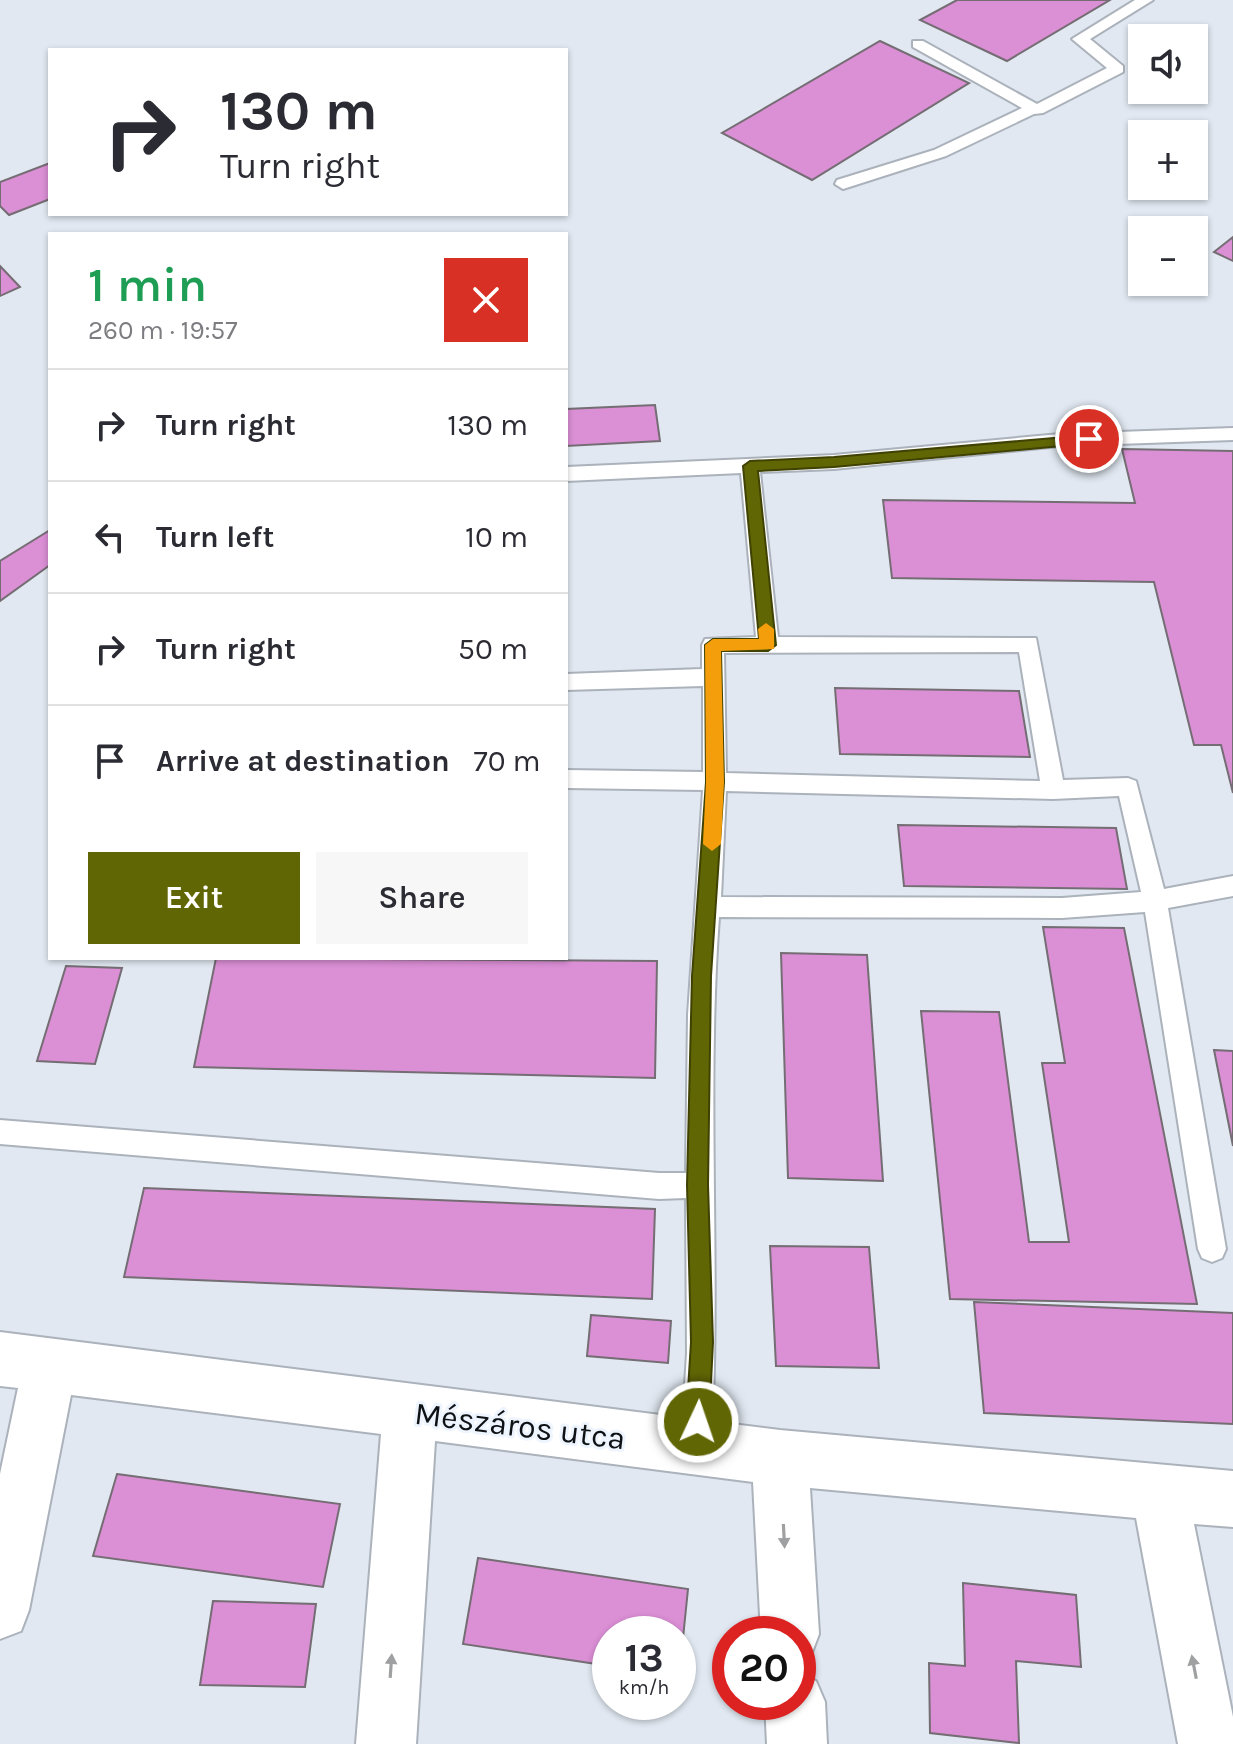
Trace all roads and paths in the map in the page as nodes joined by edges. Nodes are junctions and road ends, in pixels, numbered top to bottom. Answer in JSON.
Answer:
{"nodes":[{"id":1,"x":1146,"y":0,"type":"edge"},
{"id":2,"x":918,"y":44,"type":"dead end"},
{"id":3,"x":1034,"y":108,"type":"junction"},
{"id":4,"x":843,"y":184,"type":"dead end"},
{"id":5,"x":1233,"y":434,"type":"edge"},
{"id":6,"x":750,"y":466,"type":"junction"},
{"id":7,"x":568,"y":474,"type":"edge"},
{"id":8,"x":768,"y":645,"type":"junction"},
{"id":9,"x":714,"y":677,"type":"junction"},
{"id":10,"x":568,"y":682,"type":"edge"},
{"id":11,"x":568,"y":779,"type":"edge"},
{"id":12,"x":715,"y":782,"type":"junction"},
{"id":13,"x":1053,"y":790,"type":"junction"},
{"id":14,"x":1233,"y":886,"type":"edge"},
{"id":15,"x":1155,"y":901,"type":"junction"},
{"id":16,"x":708,"y":907,"type":"junction"},
{"id":17,"x":0,"y":1132,"type":"edge"},
{"id":18,"x":698,"y":1185,"type":"junction"},
{"id":19,"x":1212,"y":1249,"type":"dead end"},
{"id":20,"x":25,"y":1362,"type":"edge"},
{"id":21,"x":410,"y":1411,"type":"junction"},
{"id":22,"x":696,"y":1448,"type":"junction"},
{"id":23,"x":780,"y":1458,"type":"junction"},
{"id":24,"x":1160,"y":1494,"type":"junction"},
{"id":25,"x":1233,"y":1499,"type":"edge"},
{"id":26,"x":0,"y":1610,"type":"edge"},
{"id":27,"x":789,"y":1616,"type":"edge"},
{"id":28,"x":796,"y":1720,"type":"edge"},
{"id":29,"x":386,"y":1744,"type":"edge"},
{"id":30,"x":797,"y":1744,"type":"edge"},
{"id":31,"x":1208,"y":1744,"type":"edge"}],
"edges":[{"from":1,"to":3,"type":"lane"},
{"from":2,"to":3,"type":"lane"},
{"from":3,"to":4,"type":"lane"},
{"from":5,"to":6,"type":"lane"},
{"from":6,"to":7,"type":"lane"},
{"from":6,"to":8,"type":"lane"},
{"from":8,"to":9,"type":"lane"},
{"from":8,"to":13,"type":"lane"},
{"from":9,"to":10,"type":"lane"},
{"from":9,"to":12,"type":"lane"},
{"from":11,"to":12,"type":"lane"},
{"from":12,"to":13,"type":"lane"},
{"from":12,"to":16,"type":"lane"},
{"from":13,"to":15,"type":"lane"},
{"from":14,"to":15,"type":"lane"},
{"from":15,"to":16,"type":"lane"},
{"from":15,"to":19,"type":"lane"},
{"from":16,"to":18,"type":"lane"},
{"from":17,"to":18,"type":"lane"},
{"from":18,"to":22,"type":"lane"},
{"from":20,"to":21,"type":"street","name":"Mészáros utca"},
{"from":20,"to":26,"type":"street"},
{"from":21,"to":22,"type":"street","name":"Mészáros utca"},
{"from":29,"to":21,"type":"street","one_way":true},
{"from":22,"to":23,"type":"street","name":"Mészáros utca"},
{"from":23,"to":24,"type":"street","name":"Mészáros utca"},
{"from":23,"to":27,"type":"street","one_way":true},
{"from":24,"to":25,"type":"street","name":"Mészáros utca"},
{"from":31,"to":24,"type":"street","one_way":true},
{"from":28,"to":30,"type":"street"}]}
